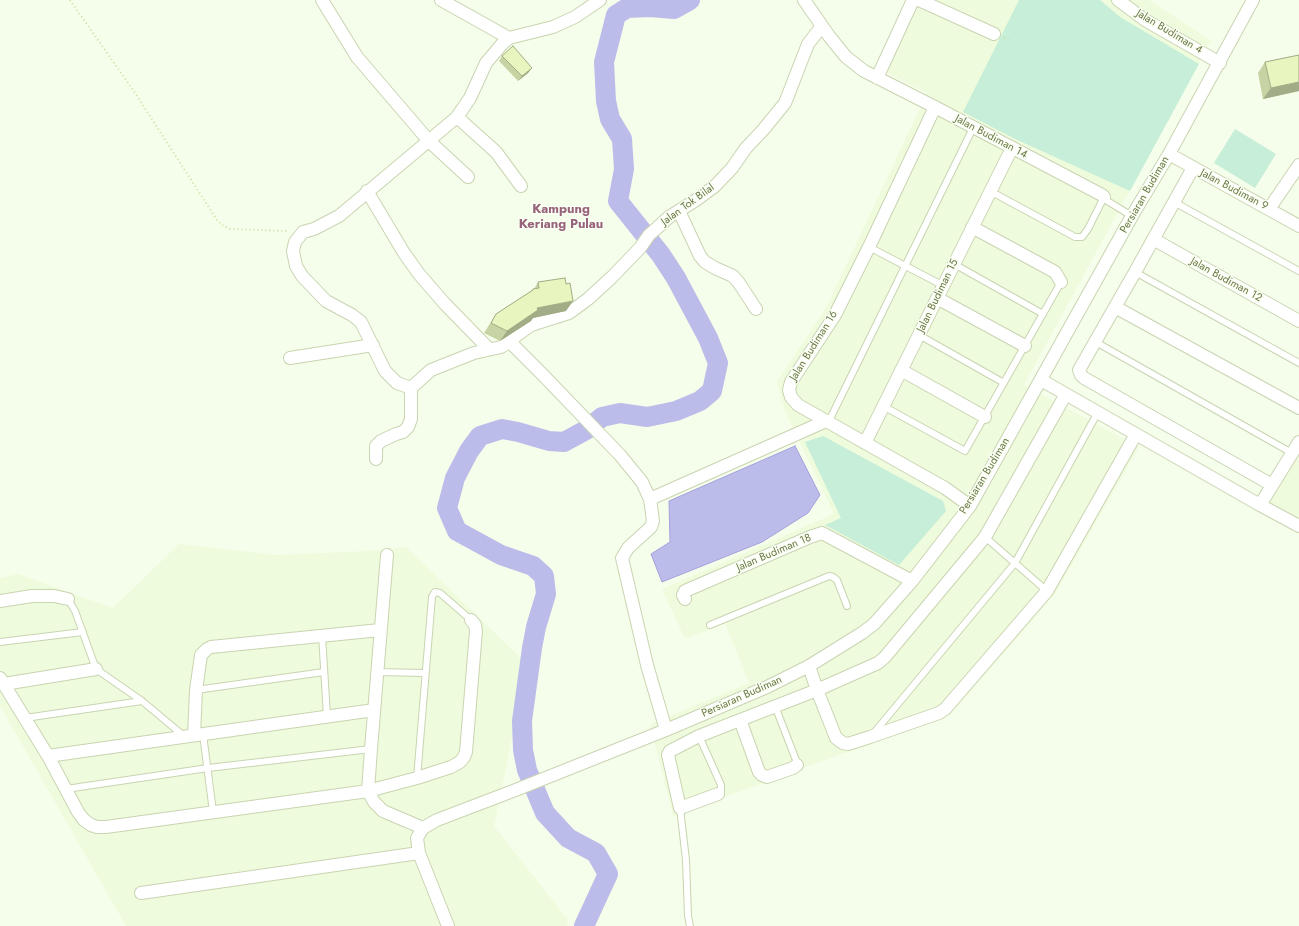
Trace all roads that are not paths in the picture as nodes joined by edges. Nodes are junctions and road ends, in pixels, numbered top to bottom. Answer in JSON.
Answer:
{"nodes":[{"id":1,"x":322,"y":0,"type":"edge"},
{"id":2,"x":441,"y":0,"type":"edge"},
{"id":3,"x":600,"y":0,"type":"edge"},
{"id":4,"x":804,"y":0,"type":"edge"},
{"id":5,"x":913,"y":0,"type":"edge"},
{"id":6,"x":919,"y":0,"type":"edge"},
{"id":7,"x":1118,"y":0,"type":"edge"},
{"id":8,"x":1253,"y":0,"type":"edge"},
{"id":9,"x":822,"y":26,"type":"junction"},
{"id":10,"x":994,"y":34,"type":"dead end"},
{"id":11,"x":509,"y":38,"type":"junction"},
{"id":12,"x":1220,"y":63,"type":"junction"},
{"id":13,"x":877,"y":78,"type":"junction"},
{"id":14,"x":935,"y":107,"type":"junction"},
{"id":15,"x":457,"y":117,"type":"junction"},
{"id":16,"x":974,"y":128,"type":"junction"},
{"id":17,"x":429,"y":141,"type":"junction"},
{"id":18,"x":1012,"y":148,"type":"junction"},
{"id":19,"x":1169,"y":154,"type":"junction"},
{"id":20,"x":1193,"y":168,"type":"junction"},
{"id":21,"x":1298,"y":168,"type":"edge"},
{"id":22,"x":468,"y":177,"type":"dead end"},
{"id":23,"x":521,"y":186,"type":"dead end"},
{"id":24,"x":367,"y":191,"type":"junction"},
{"id":25,"x":990,"y":191,"type":"junction"},
{"id":26,"x":1104,"y":198,"type":"junction"},
{"id":27,"x":1174,"y":202,"type":"junction"},
{"id":28,"x":1269,"y":209,"type":"junction"},
{"id":29,"x":679,"y":211,"type":"junction"},
{"id":30,"x":1132,"y":216,"type":"junction"},
{"id":31,"x":1299,"y":226,"type":"edge"},
{"id":32,"x":972,"y":227,"type":"junction"},
{"id":33,"x":1154,"y":239,"type":"junction"},
{"id":34,"x":869,"y":247,"type":"junction"},
{"id":35,"x":954,"y":264,"type":"junction"},
{"id":36,"x":905,"y":266,"type":"junction"},
{"id":37,"x":1299,"y":271,"type":"edge"},
{"id":38,"x":1135,"y":272,"type":"junction"},
{"id":39,"x":1061,"y":282,"type":"joint"},
{"id":40,"x":944,"y":286,"type":"junction"},
{"id":41,"x":937,"y":298,"type":"junction"},
{"id":42,"x":1115,"y":307,"type":"junction"},
{"id":43,"x":756,"y":309,"type":"dead end"},
{"id":44,"x":1043,"y":314,"type":"junction"},
{"id":45,"x":1299,"y":321,"type":"edge"},
{"id":46,"x":919,"y":335,"type":"junction"},
{"id":47,"x":1094,"y":341,"type":"junction"},
{"id":48,"x":510,"y":342,"type":"junction"},
{"id":49,"x":373,"y":345,"type":"junction"},
{"id":50,"x":1025,"y":346,"type":"junction"},
{"id":51,"x":489,"y":349,"type":"junction"},
{"id":52,"x":290,"y":358,"type":"dead end"},
{"id":53,"x":1299,"y":363,"type":"edge"},
{"id":54,"x":901,"y":370,"type":"junction"},
{"id":55,"x":1041,"y":380,"type":"junction"},
{"id":56,"x":1004,"y":383,"type":"junction"},
{"id":57,"x":411,"y":388,"type":"junction"},
{"id":58,"x":1066,"y":394,"type":"junction"},
{"id":59,"x":883,"y":406,"type":"junction"},
{"id":60,"x":1299,"y":408,"type":"edge"},
{"id":61,"x":1098,"y":412,"type":"junction"},
{"id":62,"x":985,"y":417,"type":"junction"},
{"id":63,"x":827,"y":422,"type":"junction"},
{"id":64,"x":1136,"y":434,"type":"junction"},
{"id":65,"x":1299,"y":442,"type":"edge"},
{"id":66,"x":865,"y":443,"type":"junction"},
{"id":67,"x":1292,"y":453,"type":"junction"},
{"id":68,"x":376,"y":459,"type":"dead end"},
{"id":69,"x":1272,"y":485,"type":"junction"},
{"id":70,"x":650,"y":499,"type":"junction"},
{"id":71,"x":1260,"y":505,"type":"junction"},
{"id":72,"x":970,"y":506,"type":"junction"},
{"id":73,"x":1298,"y":522,"type":"edge"},
{"id":74,"x":985,"y":537,"type":"junction"},
{"id":75,"x":388,"y":555,"type":"dead end"},
{"id":76,"x":1015,"y":563,"type":"junction"},
{"id":77,"x":912,"y":581,"type":"junction"},
{"id":78,"x":1047,"y":591,"type":"junction"},
{"id":79,"x":68,"y":599,"type":"joint"},
{"id":80,"x":685,"y":599,"type":"dead end"},
{"id":81,"x":0,"y":601,"type":"edge"},
{"id":82,"x":847,"y":606,"type":"dead end"},
{"id":83,"x":471,"y":620,"type":"joint"},
{"id":84,"x":710,"y":625,"type":"dead end"},
{"id":85,"x":380,"y":630,"type":"junction"},
{"id":86,"x":83,"y":632,"type":"junction"},
{"id":87,"x":322,"y":635,"type":"junction"},
{"id":88,"x":0,"y":642,"type":"edge"},
{"id":89,"x":809,"y":666,"type":"junction"},
{"id":90,"x":96,"y":669,"type":"junction"},
{"id":91,"x":324,"y":672,"type":"junction"},
{"id":92,"x":377,"y":672,"type":"junction"},
{"id":93,"x":426,"y":673,"type":"junction"},
{"id":94,"x":2,"y":681,"type":"edge"},
{"id":95,"x":196,"y":690,"type":"junction"},
{"id":96,"x":817,"y":690,"type":"junction"},
{"id":97,"x":142,"y":701,"type":"junction"},
{"id":98,"x":775,"y":706,"type":"junction"},
{"id":99,"x":374,"y":710,"type":"junction"},
{"id":100,"x":326,"y":716,"type":"junction"},
{"id":101,"x":25,"y":718,"type":"junction"},
{"id":102,"x":740,"y":720,"type":"junction"},
{"id":103,"x":666,"y":730,"type":"junction"},
{"id":104,"x":194,"y":735,"type":"junction"},
{"id":105,"x":699,"y":736,"type":"junction"},
{"id":106,"x":870,"y":737,"type":"junction"},
{"id":107,"x":371,"y":749,"type":"junction"},
{"id":108,"x":48,"y":756,"type":"junction"},
{"id":109,"x":796,"y":765,"type":"joint"},
{"id":110,"x":208,"y":768,"type":"junction"},
{"id":111,"x":417,"y":778,"type":"junction"},
{"id":112,"x":66,"y":789,"type":"junction"},
{"id":113,"x":368,"y":791,"type":"junction"},
{"id":114,"x":718,"y":794,"type":"joint"},
{"id":115,"x":680,"y":808,"type":"junction"},
{"id":116,"x":213,"y":812,"type":"junction"},
{"id":117,"x":423,"y":828,"type":"junction"},
{"id":118,"x":419,"y":853,"type":"junction"},
{"id":119,"x":141,"y":894,"type":"dead end"},
{"id":120,"x":446,"y":925,"type":"edge"},
{"id":121,"x":690,"y":926,"type":"edge"}],
"edges":[{"from":1,"to":17,"type":"street"},
{"from":2,"to":11,"type":"street"},
{"from":3,"to":11,"type":"street"},
{"from":4,"to":9,"type":"street","name":"Jalan Budiman 14"},
{"from":5,"to":13,"type":"street"},
{"from":6,"to":10,"type":"street"},
{"from":7,"to":12,"type":"street","name":"Jalan Budiman 4"},
{"from":8,"to":12,"type":"street","name":"Persiaran Budiman"},
{"from":9,"to":13,"type":"street","name":"Jalan Budiman 14"},
{"from":9,"to":29,"type":"street","name":"Jalan Tok Bilal"},
{"from":11,"to":15,"type":"street"},
{"from":12,"to":19,"type":"street","name":"Persiaran Budiman"},
{"from":13,"to":14,"type":"street","name":"Jalan Budiman 14"},
{"from":14,"to":16,"type":"street","name":"Jalan Budiman 14"},
{"from":14,"to":34,"type":"street","name":"Jalan Budiman 16"},
{"from":15,"to":17,"type":"street"},
{"from":15,"to":23,"type":"street"},
{"from":16,"to":18,"type":"street","name":"Jalan Budiman 14"},
{"from":16,"to":36,"type":"lane"},
{"from":17,"to":22,"type":"street"},
{"from":17,"to":24,"type":"street"},
{"from":18,"to":25,"type":"street","name":"Jalan Budiman 15"},
{"from":18,"to":26,"type":"street","name":"Jalan Budiman 14"},
{"from":19,"to":20,"type":"street","name":"Jalan Budiman 9"},
{"from":19,"to":30,"type":"street","name":"Persiaran Budiman"},
{"from":20,"to":27,"type":"street"},
{"from":20,"to":28,"type":"street","name":"Jalan Budiman 9"},
{"from":21,"to":28,"type":"street"},
{"from":24,"to":49,"type":"street"},
{"from":24,"to":51,"type":"street"},
{"from":25,"to":26,"type":"lane"},
{"from":25,"to":32,"type":"street","name":"Jalan Budiman 15"},
{"from":26,"to":30,"type":"lane"},
{"from":27,"to":33,"type":"street"},
{"from":27,"to":37,"type":"lane"},
{"from":28,"to":31,"type":"street","name":"Jalan Budiman 9"},
{"from":29,"to":43,"type":"street"},
{"from":29,"to":48,"type":"street","name":"Jalan Tok Bilal"},
{"from":30,"to":55,"type":"street","name":"Persiaran Budiman"},
{"from":32,"to":35,"type":"street","name":"Jalan Budiman 15"},
{"from":32,"to":39,"type":"street"},
{"from":33,"to":38,"type":"street"},
{"from":33,"to":45,"type":"street","name":"Jalan Budiman 12"},
{"from":34,"to":36,"type":"lane"},
{"from":34,"to":63,"type":"street","name":"Jalan Budiman 16"},
{"from":35,"to":40,"type":"street","name":"Jalan Budiman 15"},
{"from":35,"to":44,"type":"lane"},
{"from":36,"to":40,"type":"lane"},
{"from":36,"to":63,"type":"lane"},
{"from":38,"to":42,"type":"street"},
{"from":38,"to":53,"type":"lane"},
{"from":39,"to":44,"type":"lane"},
{"from":40,"to":41,"type":"street","name":"Jalan Budiman 15"},
{"from":41,"to":46,"type":"street","name":"Jalan Budiman 15"},
{"from":41,"to":50,"type":"street"},
{"from":42,"to":47,"type":"street"},
{"from":42,"to":60,"type":"street"},
{"from":44,"to":50,"type":"lane"},
{"from":46,"to":54,"type":"street","name":"Jalan Budiman 15"},
{"from":46,"to":56,"type":"lane"},
{"from":47,"to":67,"type":"lane"},
{"from":47,"to":69,"type":"street"},
{"from":48,"to":51,"type":"street"},
{"from":48,"to":70,"type":"street"},
{"from":49,"to":52,"type":"street"},
{"from":49,"to":57,"type":"street"},
{"from":50,"to":56,"type":"lane"},
{"from":51,"to":57,"type":"street"},
{"from":54,"to":59,"type":"street","name":"Jalan Budiman 15"},
{"from":54,"to":62,"type":"street"},
{"from":55,"to":58,"type":"street"},
{"from":55,"to":72,"type":"street","name":"Persiaran Budiman"},
{"from":56,"to":62,"type":"lane"},
{"from":57,"to":68,"type":"street"},
{"from":58,"to":61,"type":"street"},
{"from":58,"to":74,"type":"street"},
{"from":59,"to":62,"type":"lane"},
{"from":59,"to":66,"type":"street","name":"Jalan Budiman 15"},
{"from":61,"to":64,"type":"street"},
{"from":61,"to":76,"type":"lane"},
{"from":63,"to":66,"type":"street","name":"Jalan Budiman 16"},
{"from":63,"to":70,"type":"street"},
{"from":64,"to":71,"type":"street"},
{"from":64,"to":78,"type":"street"},
{"from":65,"to":67,"type":"street"},
{"from":66,"to":72,"type":"street","name":"Jalan Budiman 16"},
{"from":67,"to":69,"type":"street"},
{"from":69,"to":71,"type":"street"},
{"from":70,"to":103,"type":"street"},
{"from":71,"to":73,"type":"street"},
{"from":72,"to":77,"type":"street","name":"Persiaran Budiman"},
{"from":74,"to":76,"type":"lane"},
{"from":74,"to":96,"type":"street"},
{"from":75,"to":85,"type":"street"},
{"from":76,"to":78,"type":"lane"},
{"from":76,"to":106,"type":"lane"},
{"from":77,"to":80,"type":"street","name":"Jalan Budiman 18"},
{"from":77,"to":89,"type":"street","name":"Persiaran Budiman"},
{"from":78,"to":106,"type":"street"},
{"from":79,"to":81,"type":"street"},
{"from":79,"to":86,"type":"lane"},
{"from":82,"to":84,"type":"lane"},
{"from":83,"to":93,"type":"lane"},
{"from":83,"to":111,"type":"street"},
{"from":85,"to":87,"type":"street"},
{"from":85,"to":92,"type":"street"},
{"from":86,"to":88,"type":"lane"},
{"from":86,"to":90,"type":"lane"},
{"from":87,"to":91,"type":"lane"},
{"from":87,"to":95,"type":"street"},
{"from":89,"to":96,"type":"street"},
{"from":89,"to":103,"type":"street","name":"Persiaran Budiman"},
{"from":90,"to":94,"type":"street"},
{"from":90,"to":97,"type":"lane"},
{"from":91,"to":95,"type":"lane"},
{"from":91,"to":100,"type":"lane"},
{"from":92,"to":93,"type":"lane"},
{"from":92,"to":99,"type":"street"},
{"from":93,"to":111,"type":"lane"},
{"from":94,"to":101,"type":"street"},
{"from":95,"to":104,"type":"street"},
{"from":96,"to":98,"type":"street"},
{"from":96,"to":106,"type":"street"},
{"from":97,"to":101,"type":"lane"},
{"from":97,"to":104,"type":"lane"},
{"from":98,"to":102,"type":"street"},
{"from":98,"to":109,"type":"lane"},
{"from":99,"to":100,"type":"street"},
{"from":99,"to":107,"type":"street"},
{"from":100,"to":104,"type":"street"},
{"from":101,"to":108,"type":"street"},
{"from":102,"to":105,"type":"street"},
{"from":102,"to":109,"type":"street"},
{"from":103,"to":117,"type":"street","name":"Persiaran Budiman"},
{"from":104,"to":108,"type":"street"},
{"from":104,"to":110,"type":"lane"},
{"from":105,"to":114,"type":"lane"},
{"from":105,"to":115,"type":"street"},
{"from":107,"to":110,"type":"lane"},
{"from":107,"to":113,"type":"street"},
{"from":108,"to":112,"type":"street"},
{"from":110,"to":112,"type":"lane"},
{"from":110,"to":116,"type":"lane"},
{"from":111,"to":113,"type":"street"},
{"from":112,"to":116,"type":"street"},
{"from":113,"to":116,"type":"street"},
{"from":113,"to":117,"type":"street"},
{"from":114,"to":115,"type":"street"},
{"from":115,"to":121,"type":"lane"},
{"from":117,"to":118,"type":"street"},
{"from":118,"to":119,"type":"street"},
{"from":118,"to":120,"type":"street"}]}
